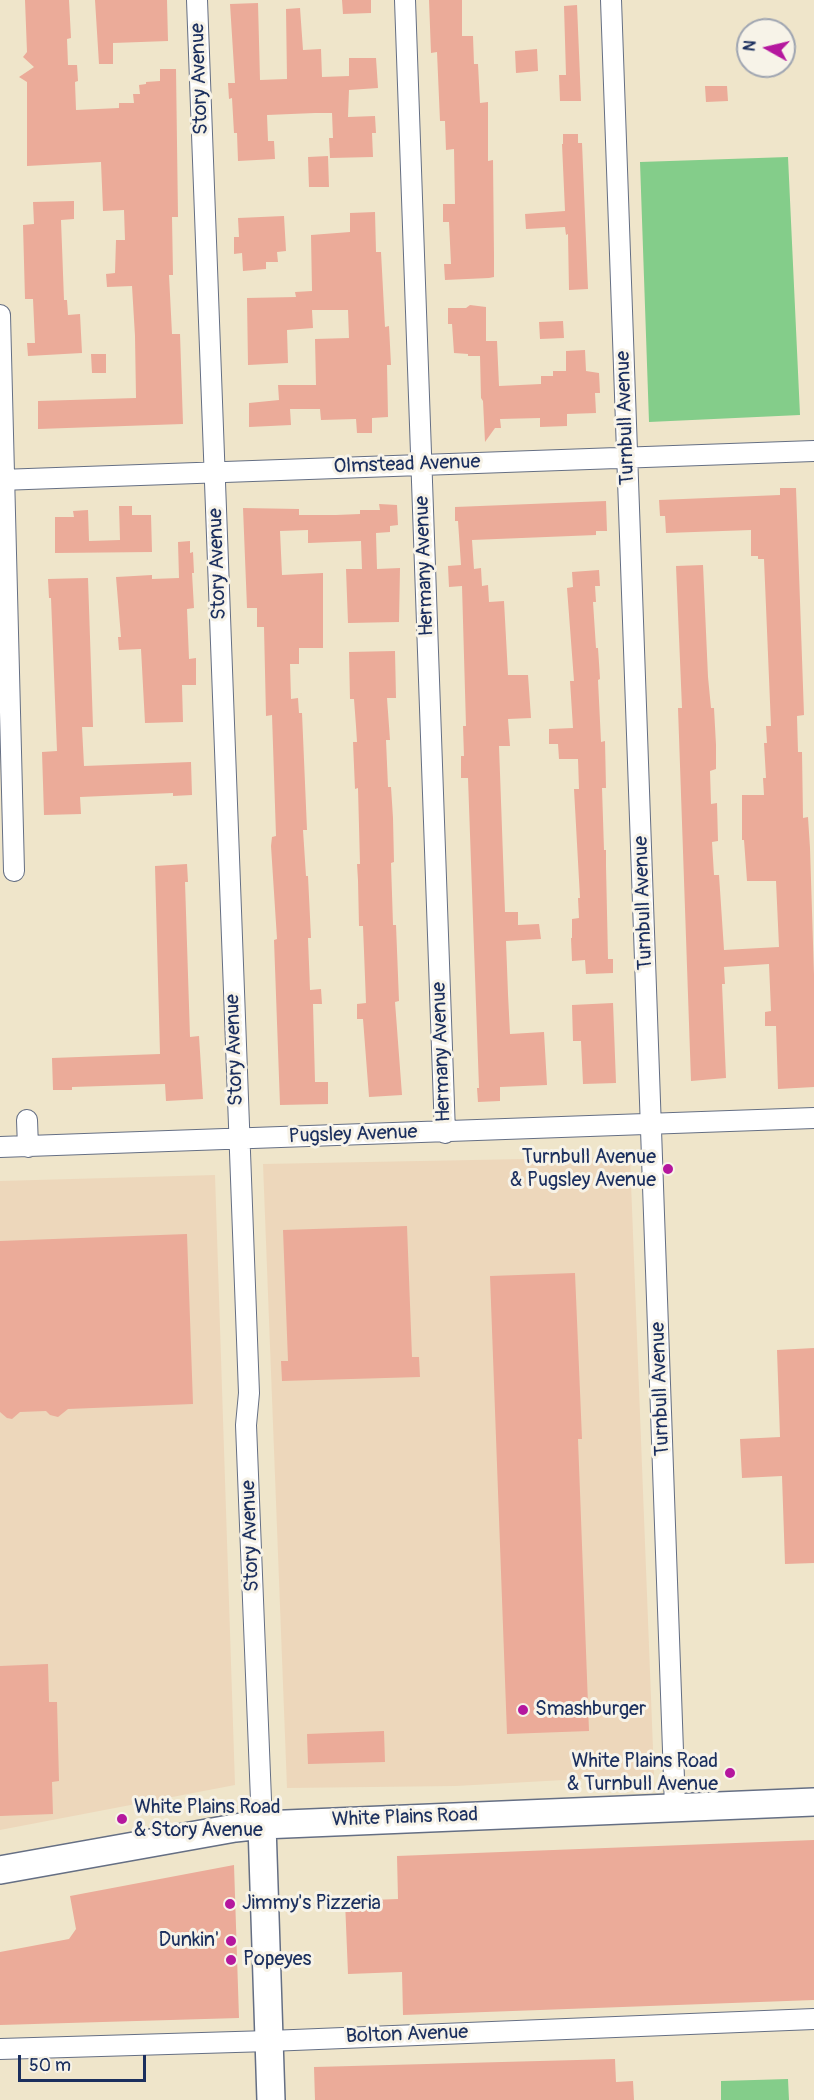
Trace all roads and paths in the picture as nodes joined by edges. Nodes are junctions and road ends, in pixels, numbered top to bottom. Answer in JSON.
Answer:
{"nodes":[{"id":1,"x":198,"y":0,"type":"edge"},
{"id":2,"x":405,"y":0,"type":"edge"},
{"id":3,"x":611,"y":0,"type":"edge"},
{"id":4,"x":0,"y":315,"type":"edge"},
{"id":5,"x":814,"y":451,"type":"edge"},
{"id":6,"x":627,"y":457,"type":"junction"},
{"id":7,"x":422,"y":465,"type":"junction"},
{"id":8,"x":214,"y":472,"type":"junction"},
{"id":9,"x":3,"y":480,"type":"edge"},
{"id":10,"x":14,"y":872,"type":"dead end"},
{"id":11,"x":814,"y":1118,"type":"edge"},
{"id":12,"x":27,"y":1120,"type":"dead end"},
{"id":13,"x":652,"y":1124,"type":"junction"},
{"id":14,"x":445,"y":1133,"type":"junction"},
{"id":15,"x":238,"y":1138,"type":"junction"},
{"id":16,"x":0,"y":1147,"type":"edge"},
{"id":17,"x":28,"y":1147,"type":"junction"},
{"id":18,"x":814,"y":1802,"type":"edge"},
{"id":19,"x":675,"y":1807,"type":"junction"},
{"id":20,"x":262,"y":1825,"type":"junction"},
{"id":21,"x":0,"y":1870,"type":"edge"},
{"id":22,"x":814,"y":2019,"type":"edge"},
{"id":23,"x":269,"y":2041,"type":"junction"},
{"id":24,"x":0,"y":2049,"type":"edge"},
{"id":25,"x":271,"y":2100,"type":"edge"}],
"edges":[{"from":1,"to":8,"type":"street","name":"Story Avenue"},
{"from":2,"to":7,"type":"street","name":"Hermany Avenue"},
{"from":3,"to":6,"type":"street","name":"Turnbull Avenue"},
{"from":4,"to":9,"type":"street"},
{"from":5,"to":6,"type":"street","name":"Olmstead Avenue"},
{"from":6,"to":7,"type":"street","name":"Olmstead Avenue"},
{"from":6,"to":13,"type":"street","name":"Turnbull Avenue"},
{"from":7,"to":8,"type":"street","name":"Olmstead Avenue"},
{"from":7,"to":14,"type":"street","name":"Hermany Avenue"},
{"from":8,"to":9,"type":"street","name":"Olmstead Avenue"},
{"from":8,"to":15,"type":"street","name":"Story Avenue"},
{"from":9,"to":10,"type":"street"},
{"from":11,"to":13,"type":"street","name":"Pugsley Avenue"},
{"from":12,"to":17,"type":"street"},
{"from":13,"to":14,"type":"street","name":"Pugsley Avenue"},
{"from":13,"to":19,"type":"street","name":"Turnbull Avenue"},
{"from":14,"to":15,"type":"street","name":"Pugsley Avenue"},
{"from":15,"to":17,"type":"street","name":"Pugsley Avenue"},
{"from":15,"to":20,"type":"street","name":"Story Avenue"},
{"from":16,"to":17,"type":"street","name":"Pugsley Avenue"},
{"from":18,"to":19,"type":"main road","name":"White Plains Road"},
{"from":19,"to":20,"type":"main road","name":"White Plains Road"},
{"from":20,"to":21,"type":"main road","name":"White Plains Road"},
{"from":20,"to":23,"type":"main road","name":"Story Avenue"},
{"from":22,"to":23,"type":"street","name":"Bolton Avenue"},
{"from":23,"to":24,"type":"street","name":"Bolton Avenue"},
{"from":23,"to":25,"type":"main road","name":"Story Avenue"}]}
